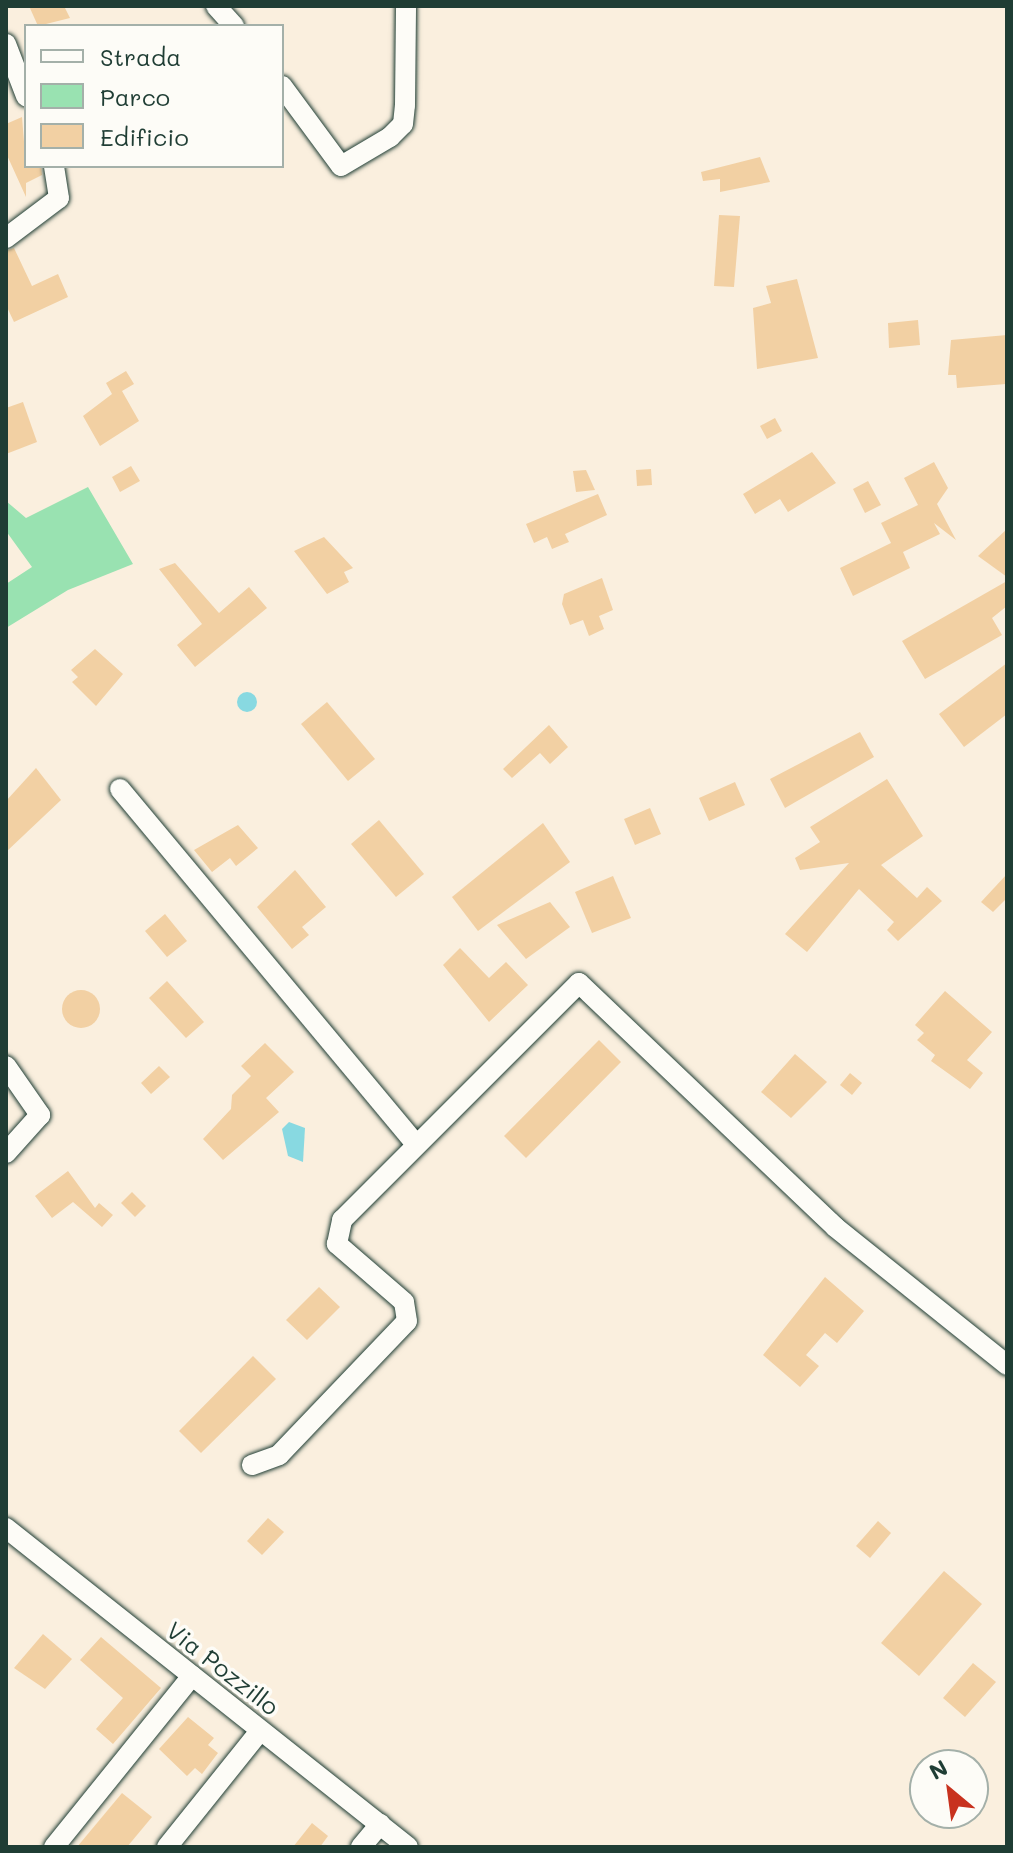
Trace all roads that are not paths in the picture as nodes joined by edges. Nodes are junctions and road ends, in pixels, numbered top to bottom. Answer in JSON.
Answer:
{"nodes":[{"id":1,"x":216,"y":6,"type":"edge"},
{"id":2,"x":406,"y":6,"type":"edge"},
{"id":3,"x":232,"y":24,"type":"edge"},
{"id":4,"x":6,"y":44,"type":"edge"},
{"id":5,"x":284,"y":89,"type":"edge"},
{"id":6,"x":24,"y":91,"type":"edge"},
{"id":7,"x":54,"y":168,"type":"edge"},
{"id":8,"x":6,"y":238,"type":"edge"},
{"id":9,"x":120,"y":789,"type":"dead end"},
{"id":10,"x":6,"y":1066,"type":"edge"},
{"id":11,"x":416,"y":1144,"type":"junction"},
{"id":12,"x":6,"y":1153,"type":"edge"},
{"id":13,"x":1007,"y":1365,"type":"edge"},
{"id":14,"x":252,"y":1465,"type":"dead end"},
{"id":15,"x":6,"y":1528,"type":"edge"},
{"id":16,"x":192,"y":1676,"type":"junction"},
{"id":17,"x":260,"y":1731,"type":"junction"},
{"id":18,"x":380,"y":1824,"type":"junction"},
{"id":19,"x":54,"y":1847,"type":"edge"},
{"id":20,"x":167,"y":1847,"type":"edge"},
{"id":21,"x":361,"y":1847,"type":"edge"},
{"id":22,"x":408,"y":1847,"type":"edge"}],
"edges":[{"from":1,"to":3,"type":"street"},
{"from":2,"to":5,"type":"street"},
{"from":4,"to":6,"type":"street"},
{"from":7,"to":8,"type":"street"},
{"from":9,"to":11,"type":"street"},
{"from":10,"to":12,"type":"street"},
{"from":11,"to":13,"type":"street"},
{"from":11,"to":14,"type":"street"},
{"from":15,"to":16,"type":"street","name":"Via Pozzillo"},
{"from":16,"to":17,"type":"street","name":"Via Pozzillo"},
{"from":16,"to":19,"type":"street"},
{"from":17,"to":18,"type":"street","name":"Via Pozzillo"},
{"from":17,"to":20,"type":"street"},
{"from":18,"to":21,"type":"street"},
{"from":18,"to":22,"type":"street","name":"Via Pozzillo"}]}
